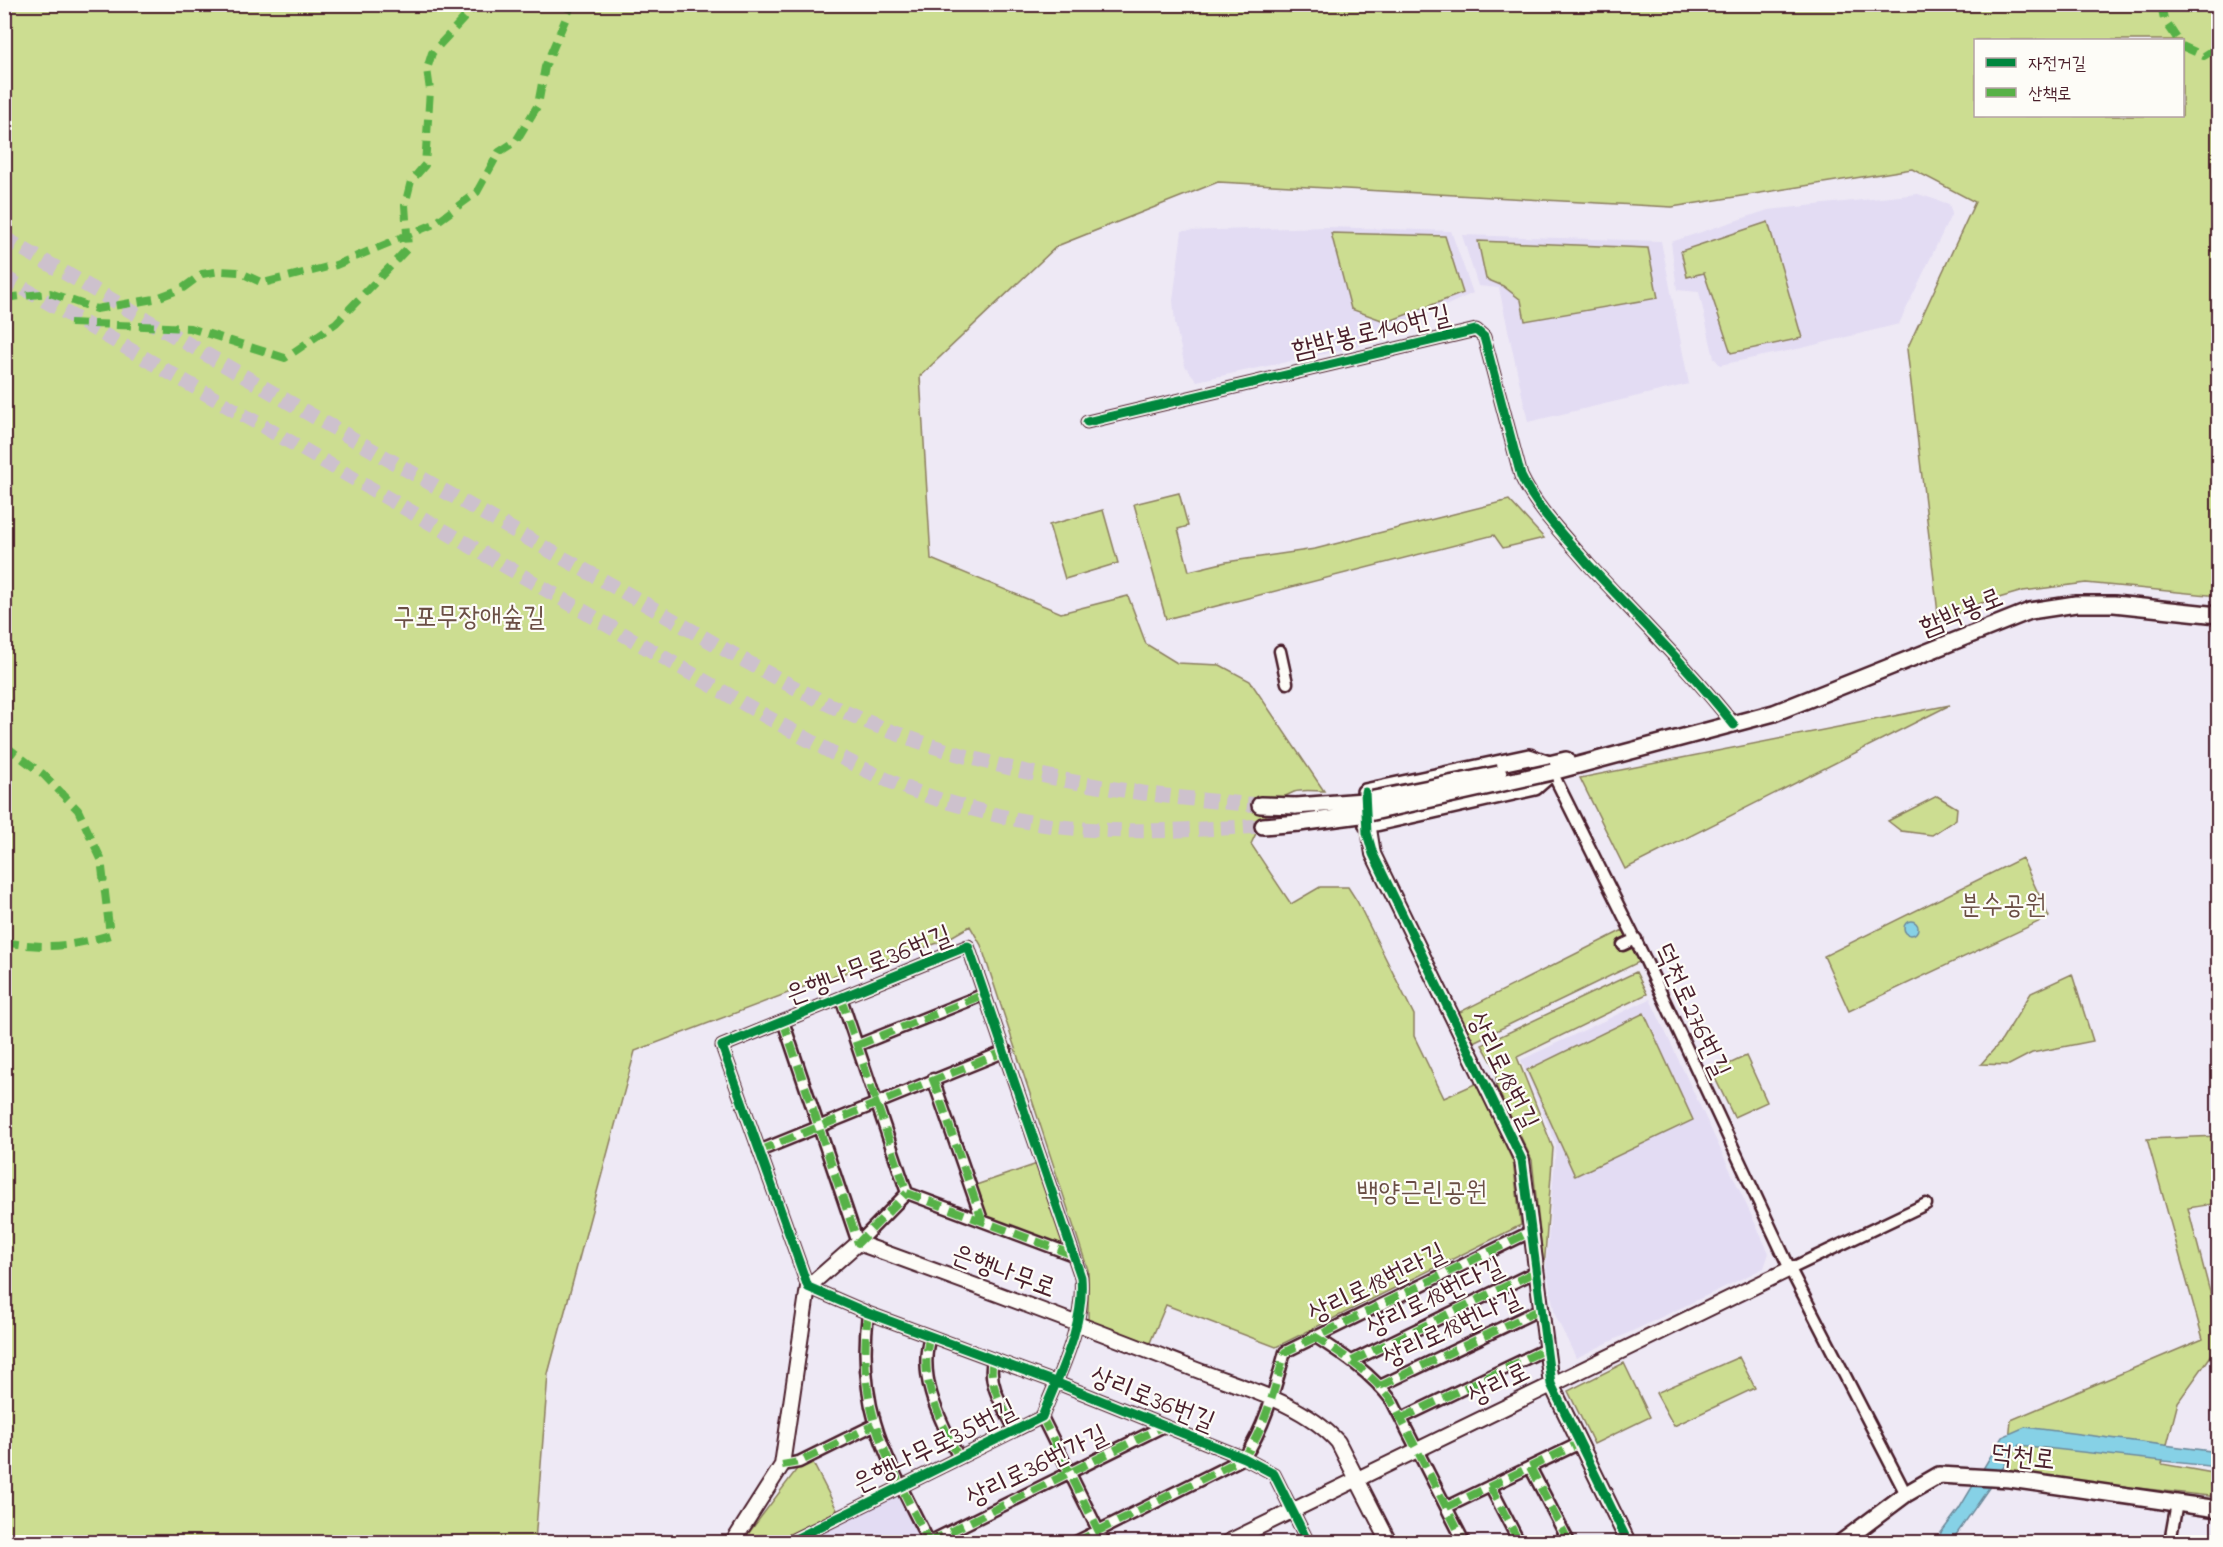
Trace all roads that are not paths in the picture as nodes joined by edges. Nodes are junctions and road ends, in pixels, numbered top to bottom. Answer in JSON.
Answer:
{"nodes":[{"id":1,"x":1087,"y":422,"type":"dead end"},
{"id":2,"x":2218,"y":615,"type":"edge"},
{"id":3,"x":1280,"y":651,"type":"dead end"},
{"id":4,"x":1287,"y":683,"type":"dead end"},
{"id":5,"x":1734,"y":724,"type":"junction"},
{"id":6,"x":1550,"y":768,"type":"junction"},
{"id":7,"x":1365,"y":792,"type":"joint"},
{"id":8,"x":1260,"y":805,"type":"tunnel mouth"},
{"id":9,"x":1367,"y":825,"type":"junction"},
{"id":10,"x":1263,"y":826,"type":"tunnel mouth"},
{"id":11,"x":1636,"y":939,"type":"junction"},
{"id":12,"x":1623,"y":945,"type":"dead end"},
{"id":13,"x":985,"y":994,"type":"junction"},
{"id":14,"x":842,"y":998,"type":"junction"},
{"id":15,"x":783,"y":1021,"type":"junction"},
{"id":16,"x":858,"y":1045,"type":"junction"},
{"id":17,"x":1006,"y":1051,"type":"junction"},
{"id":18,"x":933,"y":1079,"type":"junction"},
{"id":19,"x":876,"y":1103,"type":"junction"},
{"id":20,"x":819,"y":1126,"type":"junction"},
{"id":21,"x":759,"y":1150,"type":"junction"},
{"id":22,"x":907,"y":1193,"type":"junction"},
{"id":23,"x":1926,"y":1204,"type":"dead end"},
{"id":24,"x":982,"y":1220,"type":"junction"},
{"id":25,"x":1530,"y":1232,"type":"junction"},
{"id":26,"x":858,"y":1243,"type":"junction"},
{"id":27,"x":1073,"y":1255,"type":"junction"},
{"id":28,"x":1790,"y":1269,"type":"junction"},
{"id":29,"x":1535,"y":1272,"type":"junction"},
{"id":30,"x":808,"y":1287,"type":"junction"},
{"id":31,"x":1541,"y":1309,"type":"junction"},
{"id":32,"x":868,"y":1313,"type":"junction"},
{"id":33,"x":1078,"y":1323,"type":"junction"},
{"id":34,"x":930,"y":1336,"type":"junction"},
{"id":35,"x":1314,"y":1336,"type":"junction"},
{"id":36,"x":1546,"y":1349,"type":"junction"},
{"id":37,"x":993,"y":1359,"type":"junction"},
{"id":38,"x":1352,"y":1360,"type":"junction"},
{"id":39,"x":1055,"y":1382,"type":"junction"},
{"id":40,"x":1551,"y":1384,"type":"junction"},
{"id":41,"x":1380,"y":1386,"type":"junction"},
{"id":42,"x":1272,"y":1399,"type":"junction"},
{"id":43,"x":1042,"y":1417,"type":"junction"},
{"id":44,"x":1402,"y":1418,"type":"junction"},
{"id":45,"x":874,"y":1425,"type":"junction"},
{"id":46,"x":1162,"y":1427,"type":"junction"},
{"id":47,"x":1015,"y":1430,"type":"junction"},
{"id":48,"x":1580,"y":1443,"type":"junction"},
{"id":49,"x":1418,"y":1450,"type":"junction"},
{"id":50,"x":959,"y":1458,"type":"junction"},
{"id":51,"x":1244,"y":1458,"type":"junction"},
{"id":52,"x":782,"y":1465,"type":"junction"},
{"id":53,"x":1530,"y":1467,"type":"junction"},
{"id":54,"x":1070,"y":1474,"type":"junction"},
{"id":55,"x":1358,"y":1479,"type":"junction"},
{"id":56,"x":901,"y":1486,"type":"junction"},
{"id":57,"x":1490,"y":1486,"type":"junction"},
{"id":58,"x":1906,"y":1494,"type":"junction"},
{"id":59,"x":2177,"y":1503,"type":"junction"},
{"id":60,"x":1447,"y":1508,"type":"junction"},
{"id":61,"x":2218,"y":1509,"type":"edge"},
{"id":62,"x":1293,"y":1511,"type":"junction"},
{"id":63,"x":1098,"y":1531,"type":"junction"},
{"id":64,"x":733,"y":1542,"type":"edge"},
{"id":65,"x":789,"y":1542,"type":"edge"},
{"id":66,"x":929,"y":1542,"type":"edge"},
{"id":67,"x":1076,"y":1542,"type":"edge"},
{"id":68,"x":1104,"y":1542,"type":"edge"},
{"id":69,"x":1228,"y":1542,"type":"edge"},
{"id":70,"x":1308,"y":1542,"type":"edge"},
{"id":71,"x":1389,"y":1542,"type":"edge"},
{"id":72,"x":1464,"y":1542,"type":"edge"},
{"id":73,"x":1519,"y":1542,"type":"edge"},
{"id":74,"x":1569,"y":1542,"type":"edge"},
{"id":75,"x":1628,"y":1542,"type":"edge"},
{"id":76,"x":1842,"y":1542,"type":"edge"},
{"id":77,"x":2170,"y":1542,"type":"edge"}],
"edges":[{"from":1,"to":5,"type":"street","name":"함박봉로140번길"},
{"from":2,"to":5,"type":"main road","name":"함박봉로"},
{"from":3,"to":4,"type":"street"},
{"from":5,"to":6,"type":"main road","name":"함박봉로"},
{"from":6,"to":7,"type":"main road"},
{"from":6,"to":8,"type":"main road","bridge":true},
{"from":6,"to":9,"type":"main road"},
{"from":6,"to":10,"type":"main road","bridge":true},
{"from":6,"to":11,"type":"street","name":"덕천로276번길"},
{"from":7,"to":9,"type":"street","name":"상리로18번길"},
{"from":9,"to":25,"type":"street","name":"상리로18번길"},
{"from":11,"to":12,"type":"street"},
{"from":11,"to":28,"type":"street","name":"덕천로276번길"},
{"from":13,"to":14,"type":"street","name":"은행나무로36번길"},
{"from":13,"to":16,"type":"street"},
{"from":13,"to":17,"type":"street","name":"은행나무로36번길"},
{"from":14,"to":15,"type":"street","name":"은행나무로36번길"},
{"from":14,"to":16,"type":"street"},
{"from":15,"to":20,"type":"street"},
{"from":15,"to":21,"type":"street","name":"은행나무로36번길"},
{"from":16,"to":19,"type":"street"},
{"from":17,"to":18,"type":"street"},
{"from":17,"to":27,"type":"street","name":"은행나무로36번길"},
{"from":18,"to":19,"type":"street"},
{"from":18,"to":24,"type":"street"},
{"from":19,"to":20,"type":"street"},
{"from":19,"to":22,"type":"street"},
{"from":20,"to":21,"type":"street"},
{"from":20,"to":26,"type":"street"},
{"from":21,"to":30,"type":"street","name":"은행나무로36번길"},
{"from":22,"to":24,"type":"street"},
{"from":22,"to":26,"type":"street"},
{"from":23,"to":28,"type":"street"},
{"from":24,"to":27,"type":"street"},
{"from":25,"to":29,"type":"street","name":"상리로18번길"},
{"from":25,"to":35,"type":"street","name":"상리로18번라길"},
{"from":26,"to":30,"type":"street"},
{"from":26,"to":33,"type":"street","name":"은행나무로"},
{"from":27,"to":33,"type":"street","name":"은행나무로36번길"},
{"from":28,"to":40,"type":"street","name":"상리로"},
{"from":28,"to":58,"type":"street","name":"덕천로276번길"},
{"from":29,"to":31,"type":"street","name":"상리로18번길"},
{"from":29,"to":38,"type":"street","name":"상리로18번다길"},
{"from":30,"to":32,"type":"street","name":"상리로36번길"},
{"from":30,"to":52,"type":"street"},
{"from":31,"to":36,"type":"street","name":"상리로18번길"},
{"from":31,"to":41,"type":"street","name":"상리로18번나길"},
{"from":32,"to":34,"type":"street","name":"상리로36번길"},
{"from":32,"to":45,"type":"street"},
{"from":33,"to":39,"type":"street","name":"은행나무로35번길"},
{"from":33,"to":42,"type":"street","name":"은행나무로"},
{"from":34,"to":37,"type":"street","name":"상리로36번길"},
{"from":34,"to":50,"type":"street"},
{"from":35,"to":38,"type":"street"},
{"from":35,"to":42,"type":"street","name":"상리로18번라길"},
{"from":36,"to":40,"type":"street","name":"상리로18번길"},
{"from":36,"to":44,"type":"street"},
{"from":37,"to":39,"type":"street","name":"상리로36번길"},
{"from":37,"to":47,"type":"street"},
{"from":38,"to":41,"type":"street"},
{"from":39,"to":43,"type":"street","name":"은행나무로35번길"},
{"from":39,"to":46,"type":"street","name":"상리로36번길"},
{"from":40,"to":48,"type":"street","name":"상리로18번길"},
{"from":40,"to":49,"type":"street","name":"상리로"},
{"from":41,"to":44,"type":"street"},
{"from":42,"to":51,"type":"street","name":"상리로18번라길"},
{"from":42,"to":55,"type":"street","name":"은행나무로"},
{"from":43,"to":47,"type":"street","name":"은행나무로35번길"},
{"from":43,"to":54,"type":"street"},
{"from":44,"to":49,"type":"street"},
{"from":45,"to":52,"type":"street"},
{"from":45,"to":56,"type":"street"},
{"from":46,"to":51,"type":"street","name":"상리로36번길"},
{"from":46,"to":54,"type":"street","name":"상리로36번가길"},
{"from":47,"to":50,"type":"street","name":"은행나무로35번길"},
{"from":48,"to":53,"type":"street"},
{"from":48,"to":75,"type":"street","name":"상리로18번길"},
{"from":49,"to":55,"type":"street","name":"상리로"},
{"from":49,"to":60,"type":"street"},
{"from":50,"to":56,"type":"street","name":"은행나무로35번길"},
{"from":51,"to":62,"type":"street","name":"상리로36번길"},
{"from":51,"to":63,"type":"street"},
{"from":52,"to":64,"type":"street"},
{"from":53,"to":57,"type":"street"},
{"from":53,"to":74,"type":"street"},
{"from":54,"to":63,"type":"street"},
{"from":54,"to":66,"type":"street","name":"상리로36번가길"},
{"from":55,"to":62,"type":"street","name":"상리로"},
{"from":55,"to":71,"type":"street","name":"은행나무로"},
{"from":56,"to":65,"type":"street","name":"은행나무로35번길"},
{"from":56,"to":66,"type":"street"},
{"from":57,"to":60,"type":"street"},
{"from":57,"to":73,"type":"street"},
{"from":58,"to":59,"type":"main road","name":"덕천로"},
{"from":58,"to":76,"type":"main road","name":"덕천로"},
{"from":59,"to":61,"type":"main road","name":"덕천로"},
{"from":59,"to":77,"type":"street"},
{"from":60,"to":72,"type":"street"},
{"from":62,"to":69,"type":"street","name":"상리로"},
{"from":62,"to":70,"type":"street","name":"상리로36번길"},
{"from":63,"to":67,"type":"street"},
{"from":63,"to":68,"type":"street"}]}
